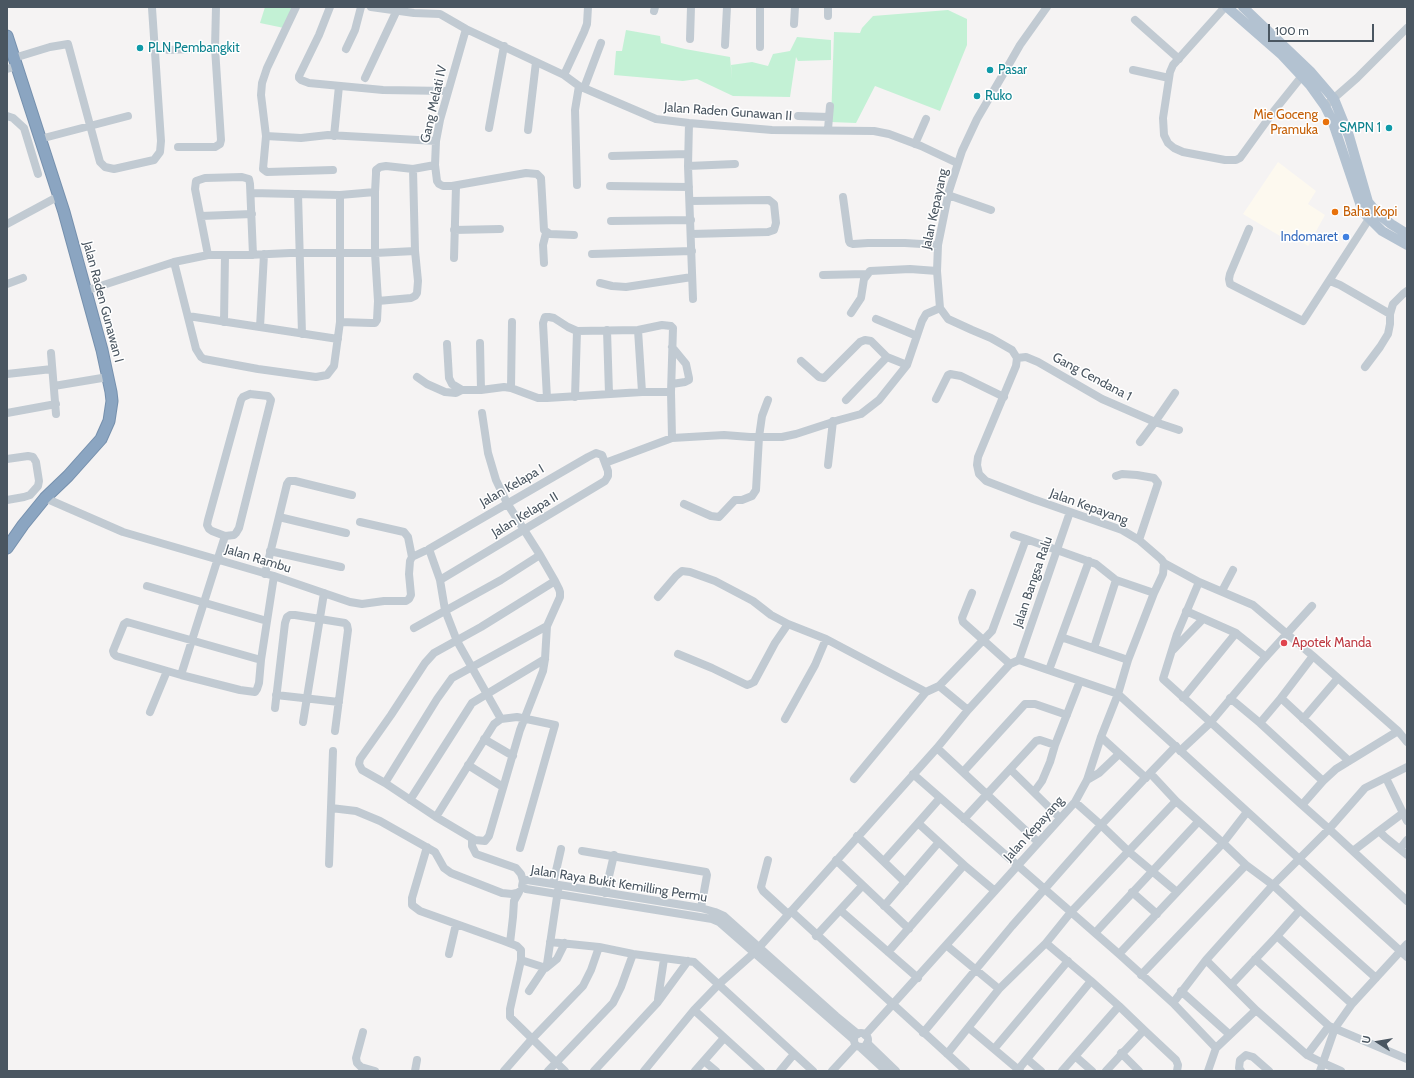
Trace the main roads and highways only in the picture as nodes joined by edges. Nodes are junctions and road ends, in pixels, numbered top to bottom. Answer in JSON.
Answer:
{"nodes":[{"id":1,"x":1226,"y":7,"type":"edge"},
{"id":2,"x":1246,"y":14,"type":"edge"},
{"id":3,"x":7,"y":36,"type":"edge"},
{"id":4,"x":13,"y":64,"type":"edge"},
{"id":5,"x":1407,"y":234,"type":"edge"},
{"id":6,"x":1407,"y":245,"type":"edge"},
{"id":7,"x":7,"y":548,"type":"edge"}],
"edges":[{"from":1,"to":2,"type":"main road"},
{"from":2,"to":5,"type":"main road"},
{"from":2,"to":6,"type":"main road"},
{"from":3,"to":4,"type":"highway","name":"Jalan Raden Gunawan I"},
{"from":4,"to":7,"type":"highway","name":"Jalan Raden Gunawan I"}]}
